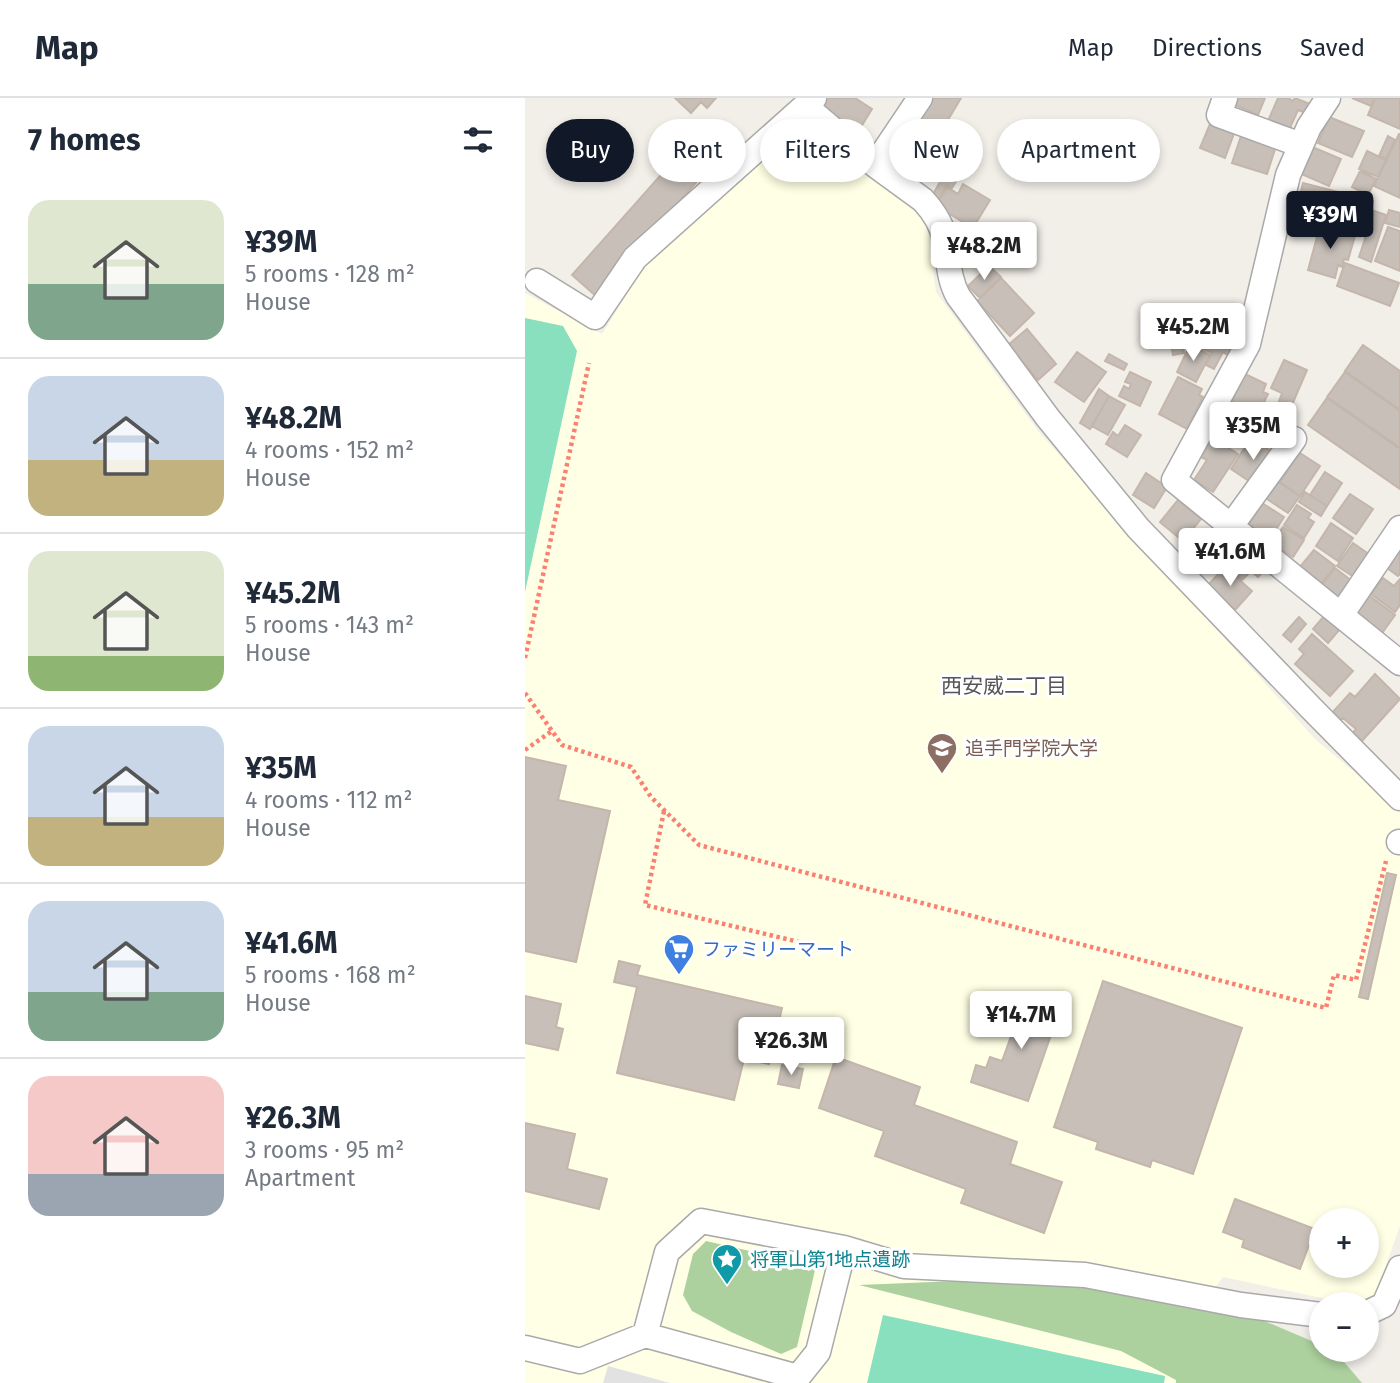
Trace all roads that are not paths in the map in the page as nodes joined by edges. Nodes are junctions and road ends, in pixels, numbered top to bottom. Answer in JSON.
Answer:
{"nodes":[{"id":1,"x":920,"y":98,"type":"edge"},
{"id":2,"x":1225,"y":98,"type":"edge"},
{"id":3,"x":1328,"y":98,"type":"edge"},
{"id":4,"x":810,"y":102,"type":"edge"},
{"id":5,"x":828,"y":119,"type":"edge"},
{"id":6,"x":1301,"y":145,"type":"junction"},
{"id":7,"x":875,"y":165,"type":"joint"},
{"id":8,"x":537,"y":281,"type":"dead end"},
{"id":9,"x":1294,"y":439,"type":"dead end"},
{"id":10,"x":1231,"y":526,"type":"junction"},
{"id":11,"x":1400,"y":528,"type":"edge"},
{"id":12,"x":1341,"y":614,"type":"junction"},
{"id":13,"x":1400,"y":663,"type":"edge"},
{"id":14,"x":1400,"y":797,"type":"edge"},
{"id":15,"x":844,"y":1248,"type":"junction"},
{"id":16,"x":1400,"y":1268,"type":"edge"},
{"id":17,"x":1379,"y":1302,"type":"edge"},
{"id":18,"x":1309,"y":1314,"type":"edge"},
{"id":19,"x":645,"y":1335,"type":"junction"},
{"id":20,"x":525,"y":1348,"type":"edge"}],
"edges":[{"from":1,"to":7,"type":"street"},
{"from":2,"to":6,"type":"street"},
{"from":3,"to":6,"type":"street"},
{"from":4,"to":5,"type":"street"},
{"from":4,"to":8,"type":"street"},
{"from":6,"to":10,"type":"street"},
{"from":7,"to":14,"type":"street"},
{"from":9,"to":10,"type":"street"},
{"from":10,"to":12,"type":"street"},
{"from":11,"to":12,"type":"street"},
{"from":12,"to":13,"type":"street"},
{"from":15,"to":18,"type":"street"},
{"from":15,"to":19,"type":"street"},
{"from":15,"to":19,"type":"street"},
{"from":16,"to":17,"type":"street"},
{"from":19,"to":20,"type":"street"}]}
